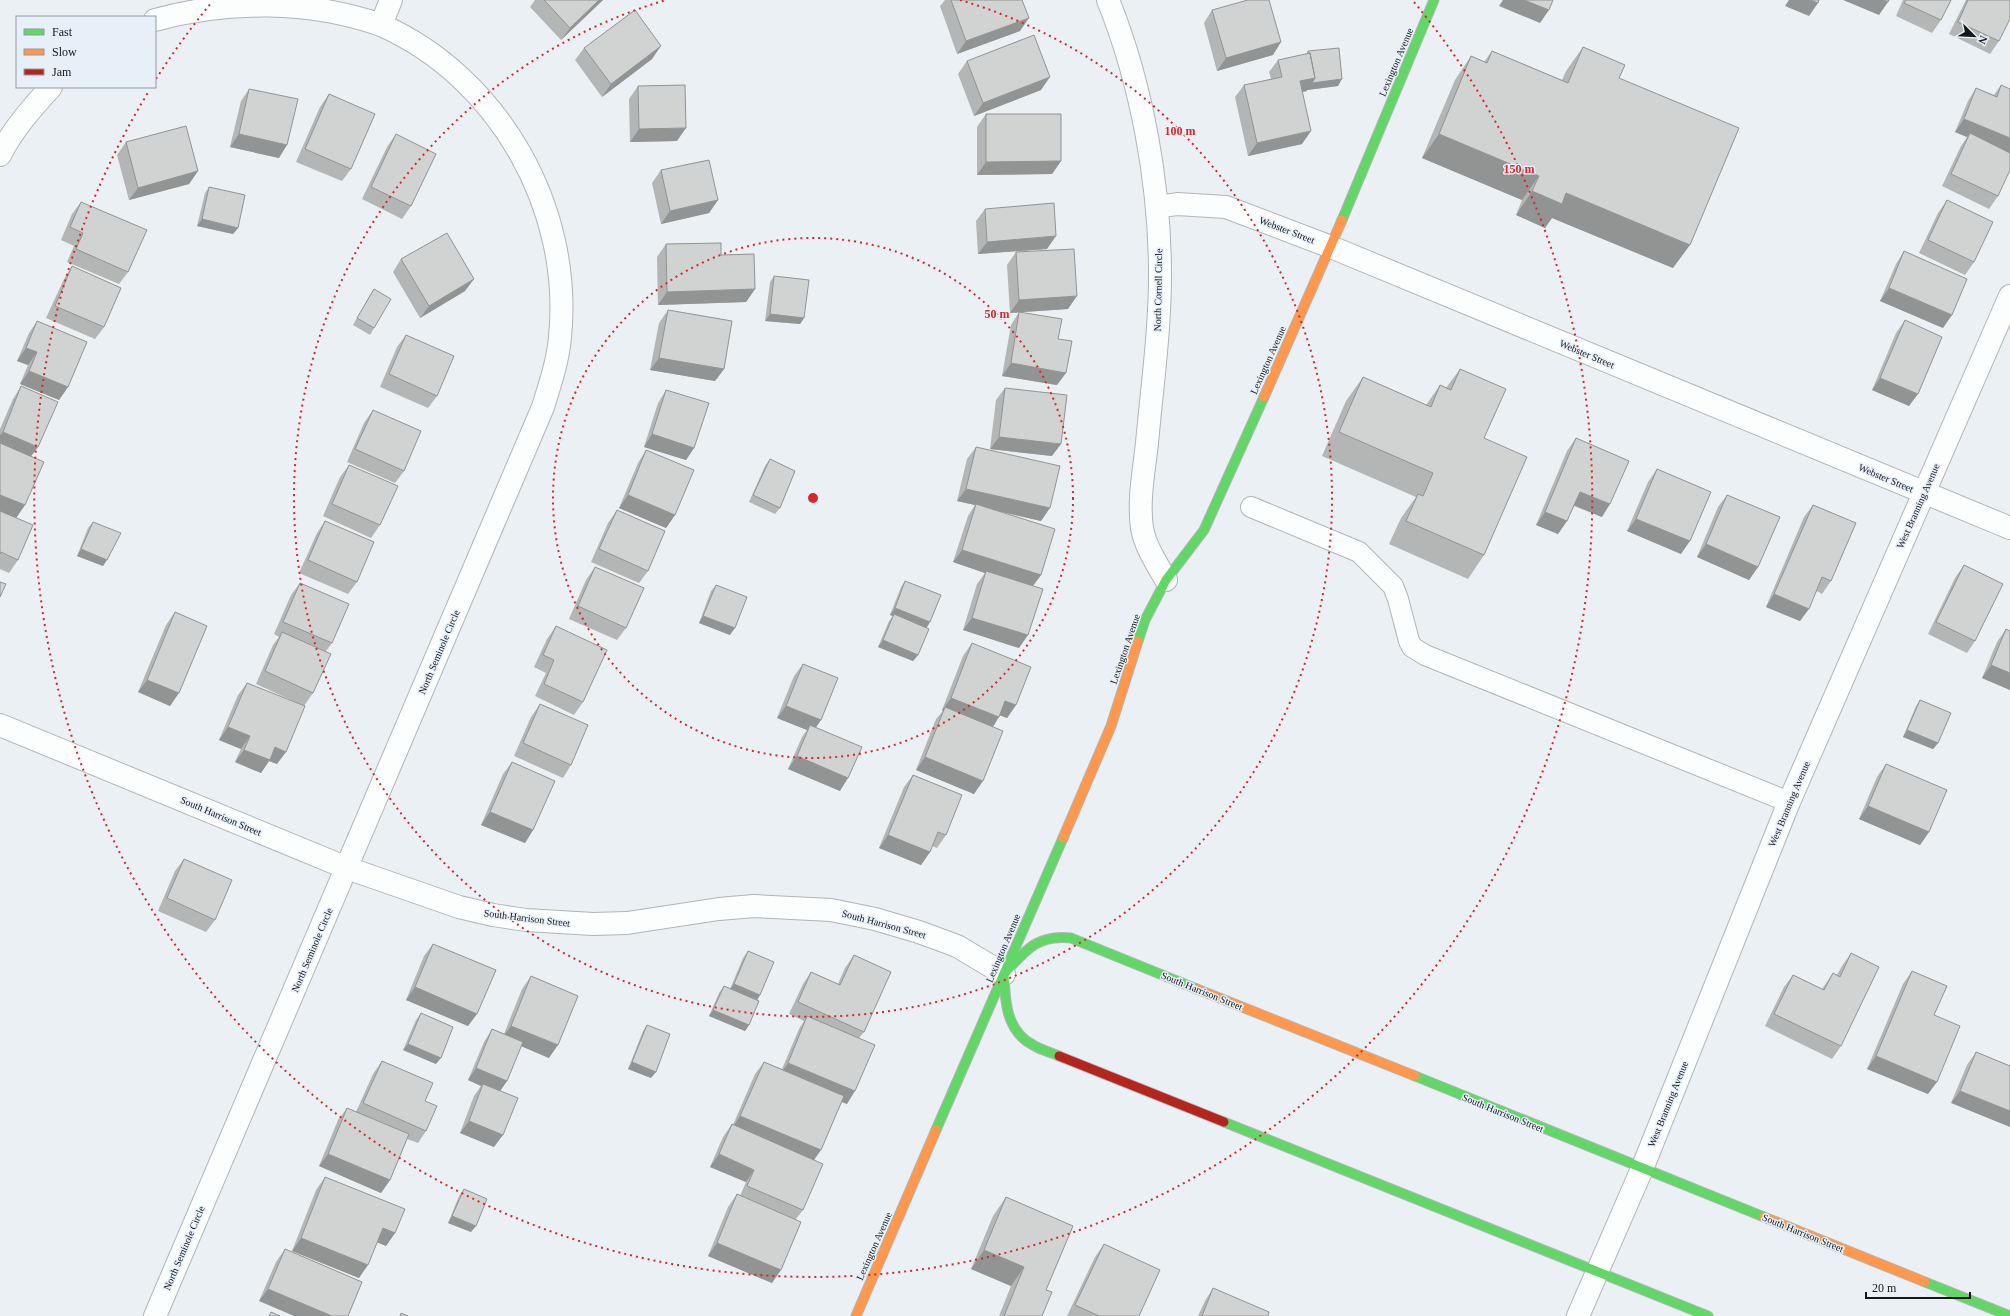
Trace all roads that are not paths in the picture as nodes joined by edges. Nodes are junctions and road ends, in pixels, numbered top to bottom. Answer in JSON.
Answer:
{"nodes":[{"id":1,"x":391,"y":0,"type":"edge"},
{"id":2,"x":1108,"y":0,"type":"edge"},
{"id":3,"x":1434,"y":0,"type":"edge"},
{"id":4,"x":156,"y":20,"type":"edge"},
{"id":5,"x":381,"y":25,"type":"junction"},
{"id":6,"x":51,"y":88,"type":"edge"},
{"id":7,"x":0,"y":155,"type":"edge"},
{"id":8,"x":1158,"y":207,"type":"junction"},
{"id":9,"x":1331,"y":247,"type":"junction"},
{"id":10,"x":2010,"y":296,"type":"edge"},
{"id":11,"x":1924,"y":494,"type":"junction"},
{"id":12,"x":1251,"y":507,"type":"dead end"},
{"id":13,"x":2010,"y":528,"type":"edge"},
{"id":14,"x":1166,"y":580,"type":"junction"},
{"id":15,"x":0,"y":725,"type":"edge"},
{"id":16,"x":1789,"y":802,"type":"junction"},
{"id":17,"x":347,"y":868,"type":"junction"},
{"id":18,"x":1004,"y":974,"type":"junction"},
{"id":19,"x":1642,"y":1169,"type":"junction"},
{"id":20,"x":1597,"y":1271,"type":"junction"},
{"id":21,"x":155,"y":1316,"type":"edge"},
{"id":22,"x":856,"y":1316,"type":"edge"},
{"id":23,"x":1578,"y":1316,"type":"edge"},
{"id":24,"x":1708,"y":1316,"type":"edge"},
{"id":25,"x":2010,"y":1316,"type":"edge"}],
"edges":[{"from":1,"to":5,"type":"street"},
{"from":2,"to":8,"type":"street","name":"North Cornell Circle"},
{"from":3,"to":9,"type":"street","name":"Lexington Avenue"},
{"from":4,"to":5,"type":"street","name":"North Seminole Circle"},
{"from":5,"to":17,"type":"street","name":"North Seminole Circle"},
{"from":6,"to":7,"type":"street"},
{"from":8,"to":9,"type":"street","name":"Webster Street"},
{"from":8,"to":14,"type":"street","name":"North Cornell Circle"},
{"from":9,"to":11,"type":"street","name":"Webster Street"},
{"from":9,"to":14,"type":"street","name":"Lexington Avenue"},
{"from":10,"to":11,"type":"street","name":"West Branning Avenue"},
{"from":11,"to":13,"type":"street","name":"Webster Street"},
{"from":11,"to":16,"type":"street","name":"West Branning Avenue"},
{"from":12,"to":16,"type":"lane"},
{"from":14,"to":18,"type":"street","name":"Lexington Avenue"},
{"from":15,"to":17,"type":"street","name":"South Harrison Street"},
{"from":16,"to":19,"type":"street","name":"West Branning Avenue"},
{"from":17,"to":18,"type":"street","name":"South Harrison Street"},
{"from":17,"to":21,"type":"street","name":"North Seminole Circle"},
{"from":18,"to":19,"type":"street","name":"South Harrison Street"},
{"from":18,"to":20,"type":"street"},
{"from":18,"to":22,"type":"street","name":"Lexington Avenue"},
{"from":19,"to":20,"type":"street","name":"West Branning Avenue"},
{"from":19,"to":25,"type":"street","name":"South Harrison Street"},
{"from":20,"to":23,"type":"street","name":"West Branning Avenue"},
{"from":20,"to":24,"type":"street"}]}
